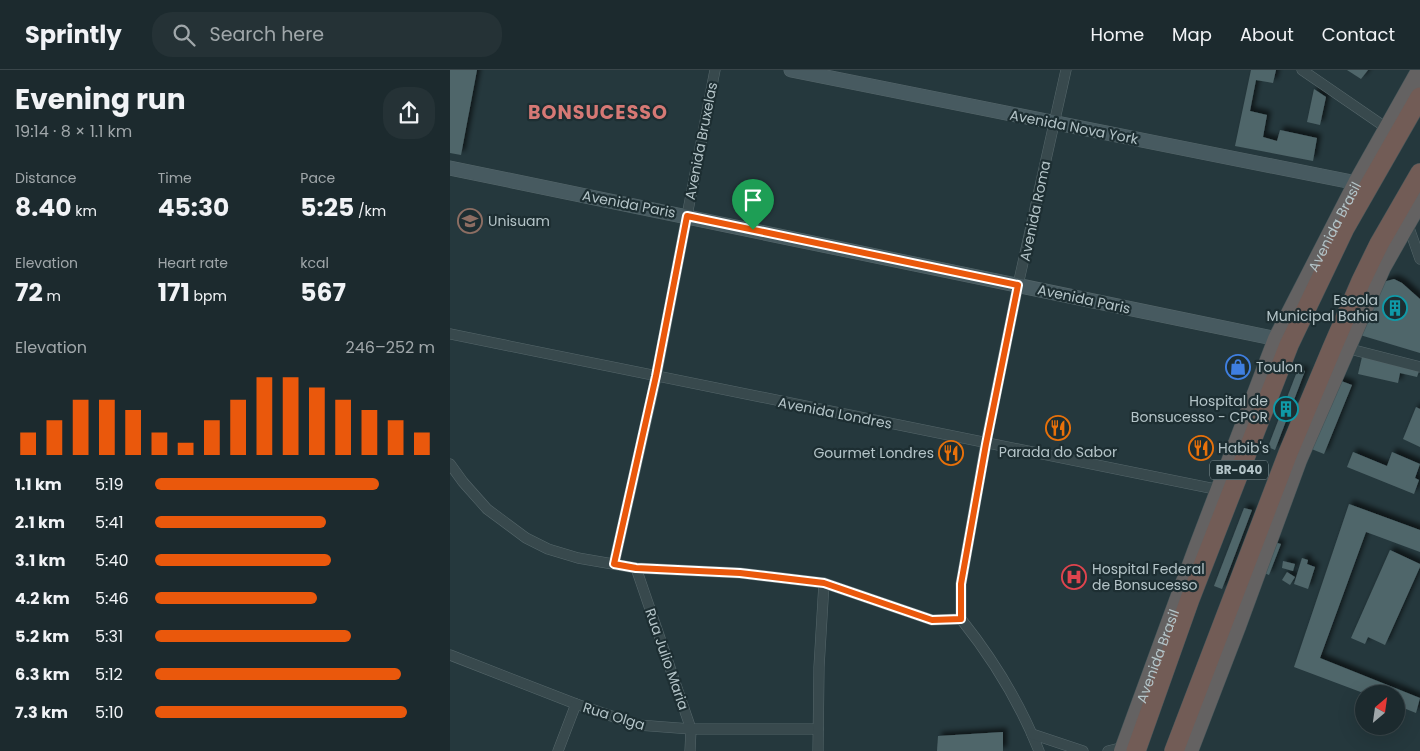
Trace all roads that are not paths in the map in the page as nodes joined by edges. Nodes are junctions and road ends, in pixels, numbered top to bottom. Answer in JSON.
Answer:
{"nodes":[{"id":1,"x":715,"y":70,"type":"edge"},
{"id":2,"x":791,"y":70,"type":"edge"},
{"id":3,"x":1066,"y":70,"type":"edge"},
{"id":4,"x":1302,"y":70,"type":"edge"},
{"id":5,"x":1420,"y":71,"type":"edge"},
{"id":6,"x":1420,"y":85,"type":"edge"},
{"id":7,"x":1420,"y":97,"type":"edge"},
{"id":8,"x":1054,"y":123,"type":"junction"},
{"id":9,"x":1388,"y":129,"type":"junction"},
{"id":10,"x":450,"y":168,"type":"edge"},
{"id":11,"x":1420,"y":174,"type":"edge"},
{"id":12,"x":1357,"y":183,"type":"junction"},
{"id":13,"x":1420,"y":194,"type":"edge"},
{"id":14,"x":1420,"y":200,"type":"edge"},
{"id":15,"x":687,"y":216,"type":"junction"},
{"id":16,"x":1407,"y":222,"type":"junction"},
{"id":17,"x":1420,"y":258,"type":"edge"},
{"id":18,"x":1018,"y":285,"type":"junction"},
{"id":19,"x":450,"y":334,"type":"edge"},
{"id":20,"x":1277,"y":338,"type":"junction"},
{"id":21,"x":1346,"y":348,"type":"junction"},
{"id":22,"x":1420,"y":367,"type":"edge"},
{"id":23,"x":656,"y":376,"type":"junction"},
{"id":24,"x":986,"y":444,"type":"junction"},
{"id":25,"x":450,"y":464,"type":"edge"},
{"id":26,"x":1220,"y":490,"type":"junction"},
{"id":27,"x":614,"y":564,"type":"junction"},
{"id":28,"x":636,"y":568,"type":"junction"},
{"id":29,"x":824,"y":583,"type":"junction"},
{"id":30,"x":961,"y":619,"type":"junction"},
{"id":31,"x":450,"y":655,"type":"edge"},
{"id":32,"x":576,"y":704,"type":"junction"},
{"id":33,"x":818,"y":729,"type":"junction"},
{"id":34,"x":692,"y":730,"type":"junction"},
{"id":35,"x":1032,"y":734,"type":"junction"},
{"id":36,"x":1123,"y":750,"type":"edge"},
{"id":37,"x":558,"y":751,"type":"edge"},
{"id":38,"x":690,"y":751,"type":"edge"},
{"id":39,"x":818,"y":751,"type":"edge"},
{"id":40,"x":1038,"y":751,"type":"edge"},
{"id":41,"x":1083,"y":751,"type":"edge"},
{"id":42,"x":1174,"y":751,"type":"edge"},
{"id":43,"x":1189,"y":751,"type":"edge"}],
"edges":[{"from":1,"to":15,"type":"street","name":"Avenida Bruxelas"},
{"from":2,"to":8,"type":"main road","name":"Avenida Nova York"},
{"from":3,"to":8,"type":"street","name":"Avenida Roma"},
{"from":4,"to":9,"type":"street"},
{"from":5,"to":9,"type":"highway","name":"Avenida Brasil"},
{"from":6,"to":9,"type":"highway"},
{"from":7,"to":36,"type":"highway","name":"Avenida Brasil","number":"BR-040"},
{"from":8,"to":12,"type":"main road","name":"Avenida Nova York"},
{"from":8,"to":18,"type":"street","name":"Avenida Roma"},
{"from":9,"to":12,"type":"highway","name":"Avenida Brasil"},
{"from":10,"to":15,"type":"main road","name":"Avenida Paris"},
{"from":11,"to":42,"type":"highway","number":"BR-040"},
{"from":12,"to":20,"type":"highway","name":"Avenida Brasil"},
{"from":13,"to":16,"type":"highway"},
{"from":14,"to":16,"type":"highway"},
{"from":15,"to":18,"type":"main road","name":"Avenida Paris"},
{"from":15,"to":23,"type":"street","name":"Avenida Bruxelas"},
{"from":16,"to":17,"type":"street"},
{"from":16,"to":21,"type":"highway"},
{"from":18,"to":20,"type":"main road","name":"Avenida Paris"},
{"from":18,"to":24,"type":"street","name":"Avenida Roma"},
{"from":19,"to":23,"type":"street","name":"Avenida Londres"},
{"from":20,"to":26,"type":"highway","name":"Avenida Brasil"},
{"from":21,"to":22,"type":"street"},
{"from":21,"to":43,"type":"highway"},
{"from":23,"to":24,"type":"street","name":"Avenida Londres"},
{"from":23,"to":27,"type":"street","name":"Avenida Bruxelas"},
{"from":24,"to":26,"type":"street","name":"Avenida Londres"},
{"from":24,"to":30,"type":"street","name":"Avenida Roma"},
{"from":25,"to":27,"type":"street"},
{"from":26,"to":36,"type":"highway","name":"Avenida Brasil"},
{"from":27,"to":28,"type":"street"},
{"from":28,"to":29,"type":"street"},
{"from":28,"to":34,"type":"street","name":"Rua Julio Maria"},
{"from":29,"to":30,"type":"street"},
{"from":29,"to":33,"type":"street"},
{"from":30,"to":35,"type":"street"},
{"from":31,"to":32,"type":"street","name":"Rua Olga"},
{"from":32,"to":34,"type":"street","name":"Rua Olga"},
{"from":32,"to":37,"type":"street"},
{"from":33,"to":34,"type":"street","name":"Rua Olga"},
{"from":33,"to":39,"type":"street"},
{"from":34,"to":38,"type":"street","name":"Rua Julio Maria"},
{"from":35,"to":40,"type":"street"},
{"from":35,"to":41,"type":"street"}]}
